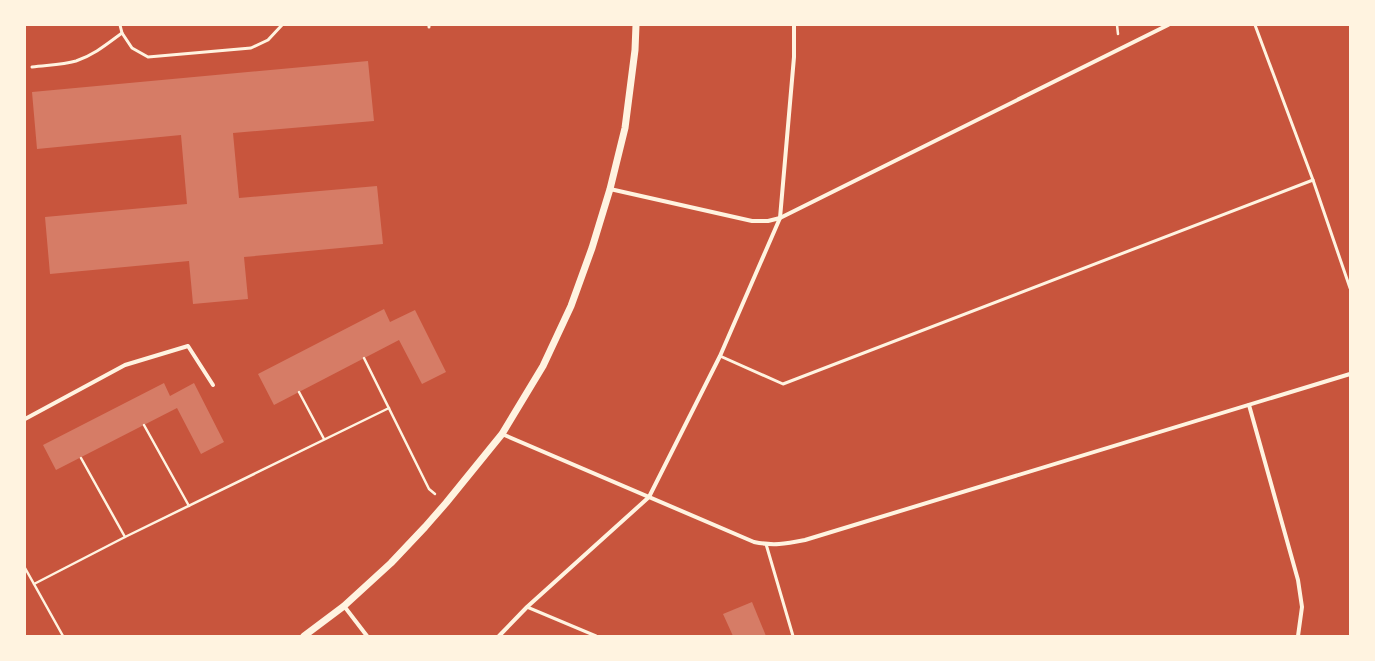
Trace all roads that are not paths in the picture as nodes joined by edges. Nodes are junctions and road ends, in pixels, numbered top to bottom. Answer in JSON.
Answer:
{"nodes":[{"id":1,"x":120,"y":25,"type":"edge"},
{"id":2,"x":282,"y":25,"type":"edge"},
{"id":3,"x":636,"y":25,"type":"edge"},
{"id":4,"x":794,"y":25,"type":"edge"},
{"id":5,"x":1168,"y":25,"type":"edge"},
{"id":6,"x":1255,"y":25,"type":"edge"},
{"id":7,"x":122,"y":33,"type":"junction"},
{"id":8,"x":32,"y":67,"type":"dead end"},
{"id":9,"x":1312,"y":180,"type":"junction"},
{"id":10,"x":610,"y":189,"type":"junction"},
{"id":11,"x":780,"y":218,"type":"junction"},
{"id":12,"x":1350,"y":288,"type":"edge"},
{"id":13,"x":720,"y":356,"type":"junction"},
{"id":14,"x":1350,"y":374,"type":"edge"},
{"id":15,"x":213,"y":385,"type":"dead end"},
{"id":16,"x":1249,"y":405,"type":"junction"},
{"id":17,"x":25,"y":419,"type":"edge"},
{"id":18,"x":502,"y":434,"type":"junction"},
{"id":19,"x":649,"y":497,"type":"junction"},
{"id":20,"x":766,"y":544,"type":"junction"},
{"id":21,"x":344,"y":606,"type":"junction"},
{"id":22,"x":528,"y":607,"type":"junction"},
{"id":23,"x":304,"y":636,"type":"edge"},
{"id":24,"x":367,"y":636,"type":"edge"},
{"id":25,"x":499,"y":636,"type":"edge"},
{"id":26,"x":596,"y":636,"type":"edge"},
{"id":27,"x":793,"y":636,"type":"edge"},
{"id":28,"x":1298,"y":636,"type":"edge"}],
"edges":[{"from":1,"to":7,"type":"lane"},
{"from":2,"to":7,"type":"lane"},
{"from":3,"to":10,"type":"street"},
{"from":4,"to":11,"type":"street"},
{"from":5,"to":11,"type":"street"},
{"from":6,"to":9,"type":"lane"},
{"from":7,"to":8,"type":"lane"},
{"from":9,"to":12,"type":"lane"},
{"from":9,"to":13,"type":"lane"},
{"from":10,"to":11,"type":"street"},
{"from":10,"to":18,"type":"street"},
{"from":11,"to":13,"type":"street"},
{"from":13,"to":19,"type":"street"},
{"from":14,"to":16,"type":"street"},
{"from":15,"to":17,"type":"street"},
{"from":16,"to":20,"type":"street"},
{"from":16,"to":28,"type":"street"},
{"from":18,"to":19,"type":"street"},
{"from":18,"to":21,"type":"street"},
{"from":19,"to":20,"type":"street"},
{"from":19,"to":22,"type":"street"},
{"from":20,"to":27,"type":"lane"},
{"from":21,"to":23,"type":"street"},
{"from":21,"to":24,"type":"street"},
{"from":22,"to":25,"type":"street"},
{"from":22,"to":26,"type":"lane"}]}
